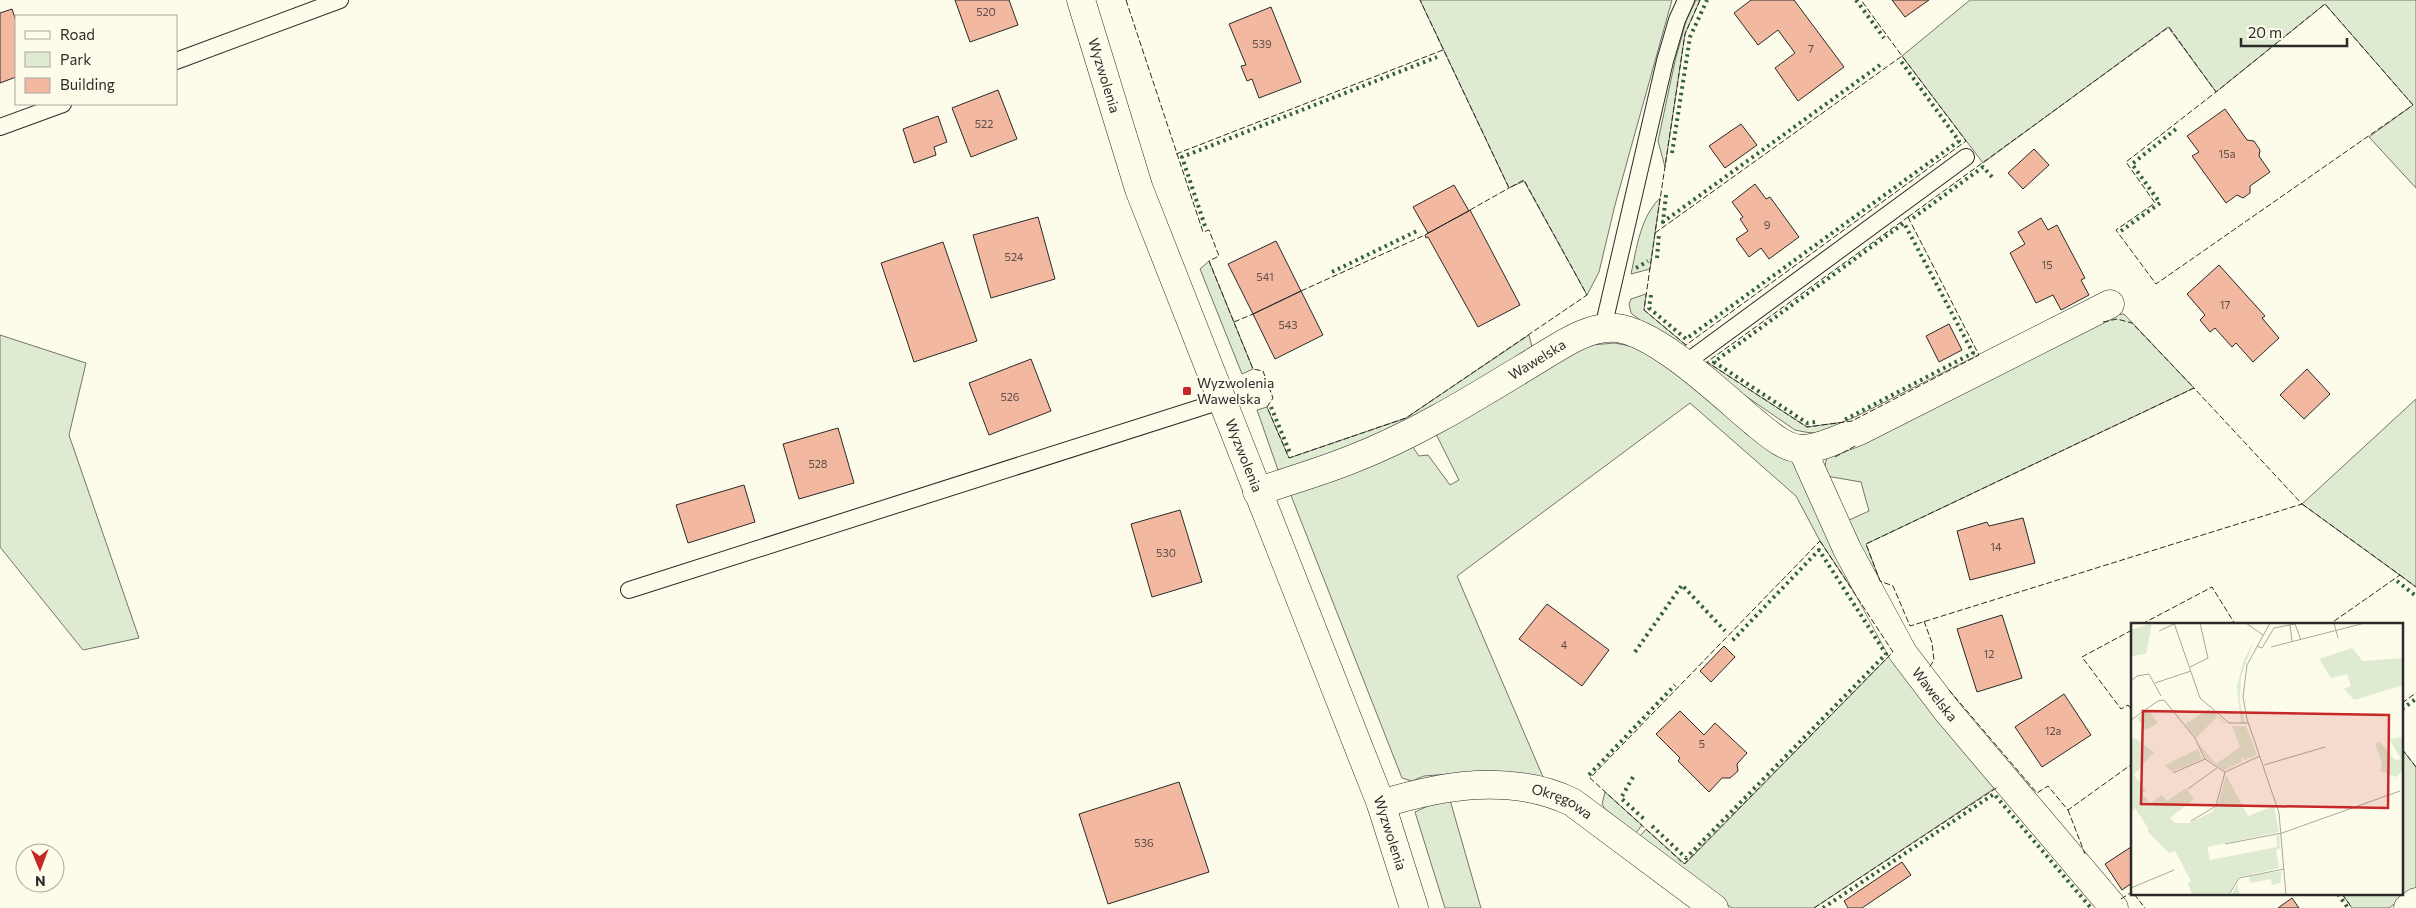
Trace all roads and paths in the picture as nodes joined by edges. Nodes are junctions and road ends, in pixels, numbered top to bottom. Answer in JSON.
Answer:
{"nodes":[{"id":1,"x":340,"y":0,"type":"edge"},
{"id":2,"x":1081,"y":0,"type":"edge"},
{"id":3,"x":1686,"y":0,"type":"edge"},
{"id":4,"x":178,"y":60,"type":"edge"},
{"id":5,"x":60,"y":105,"type":"edge"},
{"id":6,"x":0,"y":127,"type":"edge"},
{"id":7,"x":1966,"y":157,"type":"dead end"},
{"id":8,"x":2110,"y":304,"type":"dead end"},
{"id":9,"x":1603,"y":328,"type":"junction"},
{"id":10,"x":1684,"y":364,"type":"junction"},
{"id":11,"x":1221,"y":401,"type":"junction"},
{"id":12,"x":1802,"y":449,"type":"junction"},
{"id":13,"x":1257,"y":492,"type":"junction"},
{"id":14,"x":629,"y":590,"type":"dead end"},
{"id":15,"x":1381,"y":804,"type":"junction"},
{"id":16,"x":2416,"y":902,"type":"edge"},
{"id":17,"x":1414,"y":908,"type":"edge"},
{"id":18,"x":1714,"y":908,"type":"edge"},
{"id":19,"x":2114,"y":908,"type":"edge"},
{"id":20,"x":2408,"y":908,"type":"edge"}],
"edges":[{"from":1,"to":4,"type":"lane"},
{"from":2,"to":11,"type":"street","name":"Wyzwolenia"},
{"from":3,"to":9,"type":"lane"},
{"from":5,"to":6,"type":"lane"},
{"from":7,"to":10,"type":"lane"},
{"from":8,"to":12,"type":"street"},
{"from":9,"to":10,"type":"street","name":"Wawelska"},
{"from":9,"to":13,"type":"street","name":"Wawelska"},
{"from":10,"to":12,"type":"street","name":"Wawelska"},
{"from":11,"to":13,"type":"street","name":"Wyzwolenia"},
{"from":11,"to":14,"type":"lane"},
{"from":12,"to":19,"type":"street","name":"Wawelska"},
{"from":13,"to":15,"type":"street","name":"Wyzwolenia"},
{"from":15,"to":17,"type":"street","name":"Wyzwolenia"},
{"from":15,"to":18,"type":"street","name":"Okręgowa"},
{"from":16,"to":20,"type":"street"}]}
